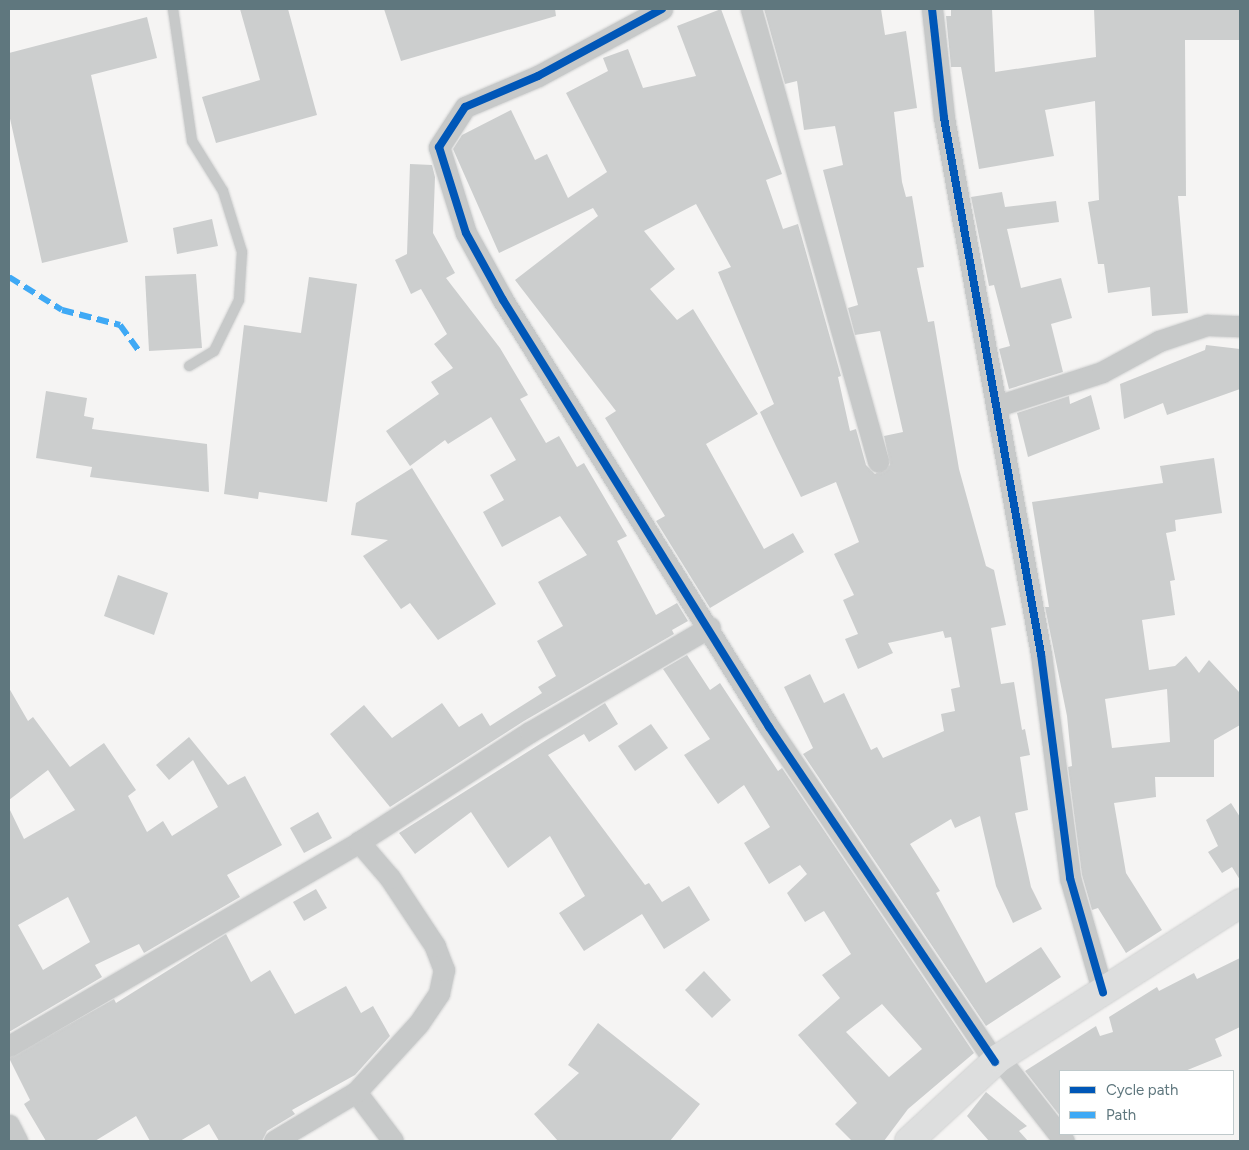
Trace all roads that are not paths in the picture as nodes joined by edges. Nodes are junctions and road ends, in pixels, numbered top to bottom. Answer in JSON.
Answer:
{"nodes":[{"id":1,"x":173,"y":9,"type":"edge"},
{"id":2,"x":662,"y":9,"type":"edge"},
{"id":3,"x":750,"y":9,"type":"edge"},
{"id":4,"x":932,"y":9,"type":"edge"},
{"id":5,"x":1240,"y":326,"type":"edge"},
{"id":6,"x":189,"y":366,"type":"dead end"},
{"id":7,"x":997,"y":406,"type":"junction"},
{"id":8,"x":878,"y":462,"type":"dead end"},
{"id":9,"x":710,"y":628,"type":"junction"},
{"id":10,"x":359,"y":842,"type":"junction"},
{"id":11,"x":1240,"y":902,"type":"edge"},
{"id":12,"x":1103,"y":992,"type":"junction"},
{"id":13,"x":9,"y":1046,"type":"edge"},
{"id":14,"x":997,"y":1060,"type":"junction"},
{"id":15,"x":356,"y":1092,"type":"junction"},
{"id":16,"x":9,"y":1125,"type":"edge"},
{"id":17,"x":1059,"y":1135,"type":"edge"},
{"id":18,"x":17,"y":1141,"type":"edge"},
{"id":19,"x":274,"y":1141,"type":"edge"},
{"id":20,"x":393,"y":1141,"type":"edge"},
{"id":21,"x":909,"y":1141,"type":"edge"}],
"edges":[{"from":1,"to":6,"type":"lane"},
{"from":2,"to":9,"type":"street"},
{"from":3,"to":8,"type":"street"},
{"from":4,"to":7,"type":"street"},
{"from":5,"to":7,"type":"street"},
{"from":7,"to":12,"type":"street"},
{"from":9,"to":10,"type":"street"},
{"from":9,"to":14,"type":"street"},
{"from":10,"to":13,"type":"street"},
{"from":10,"to":15,"type":"street"},
{"from":11,"to":12,"type":"main road"},
{"from":12,"to":14,"type":"main road"},
{"from":14,"to":17,"type":"street"},
{"from":14,"to":21,"type":"main road"},
{"from":15,"to":19,"type":"street"},
{"from":15,"to":20,"type":"street"},
{"from":16,"to":18,"type":"street"}]}
